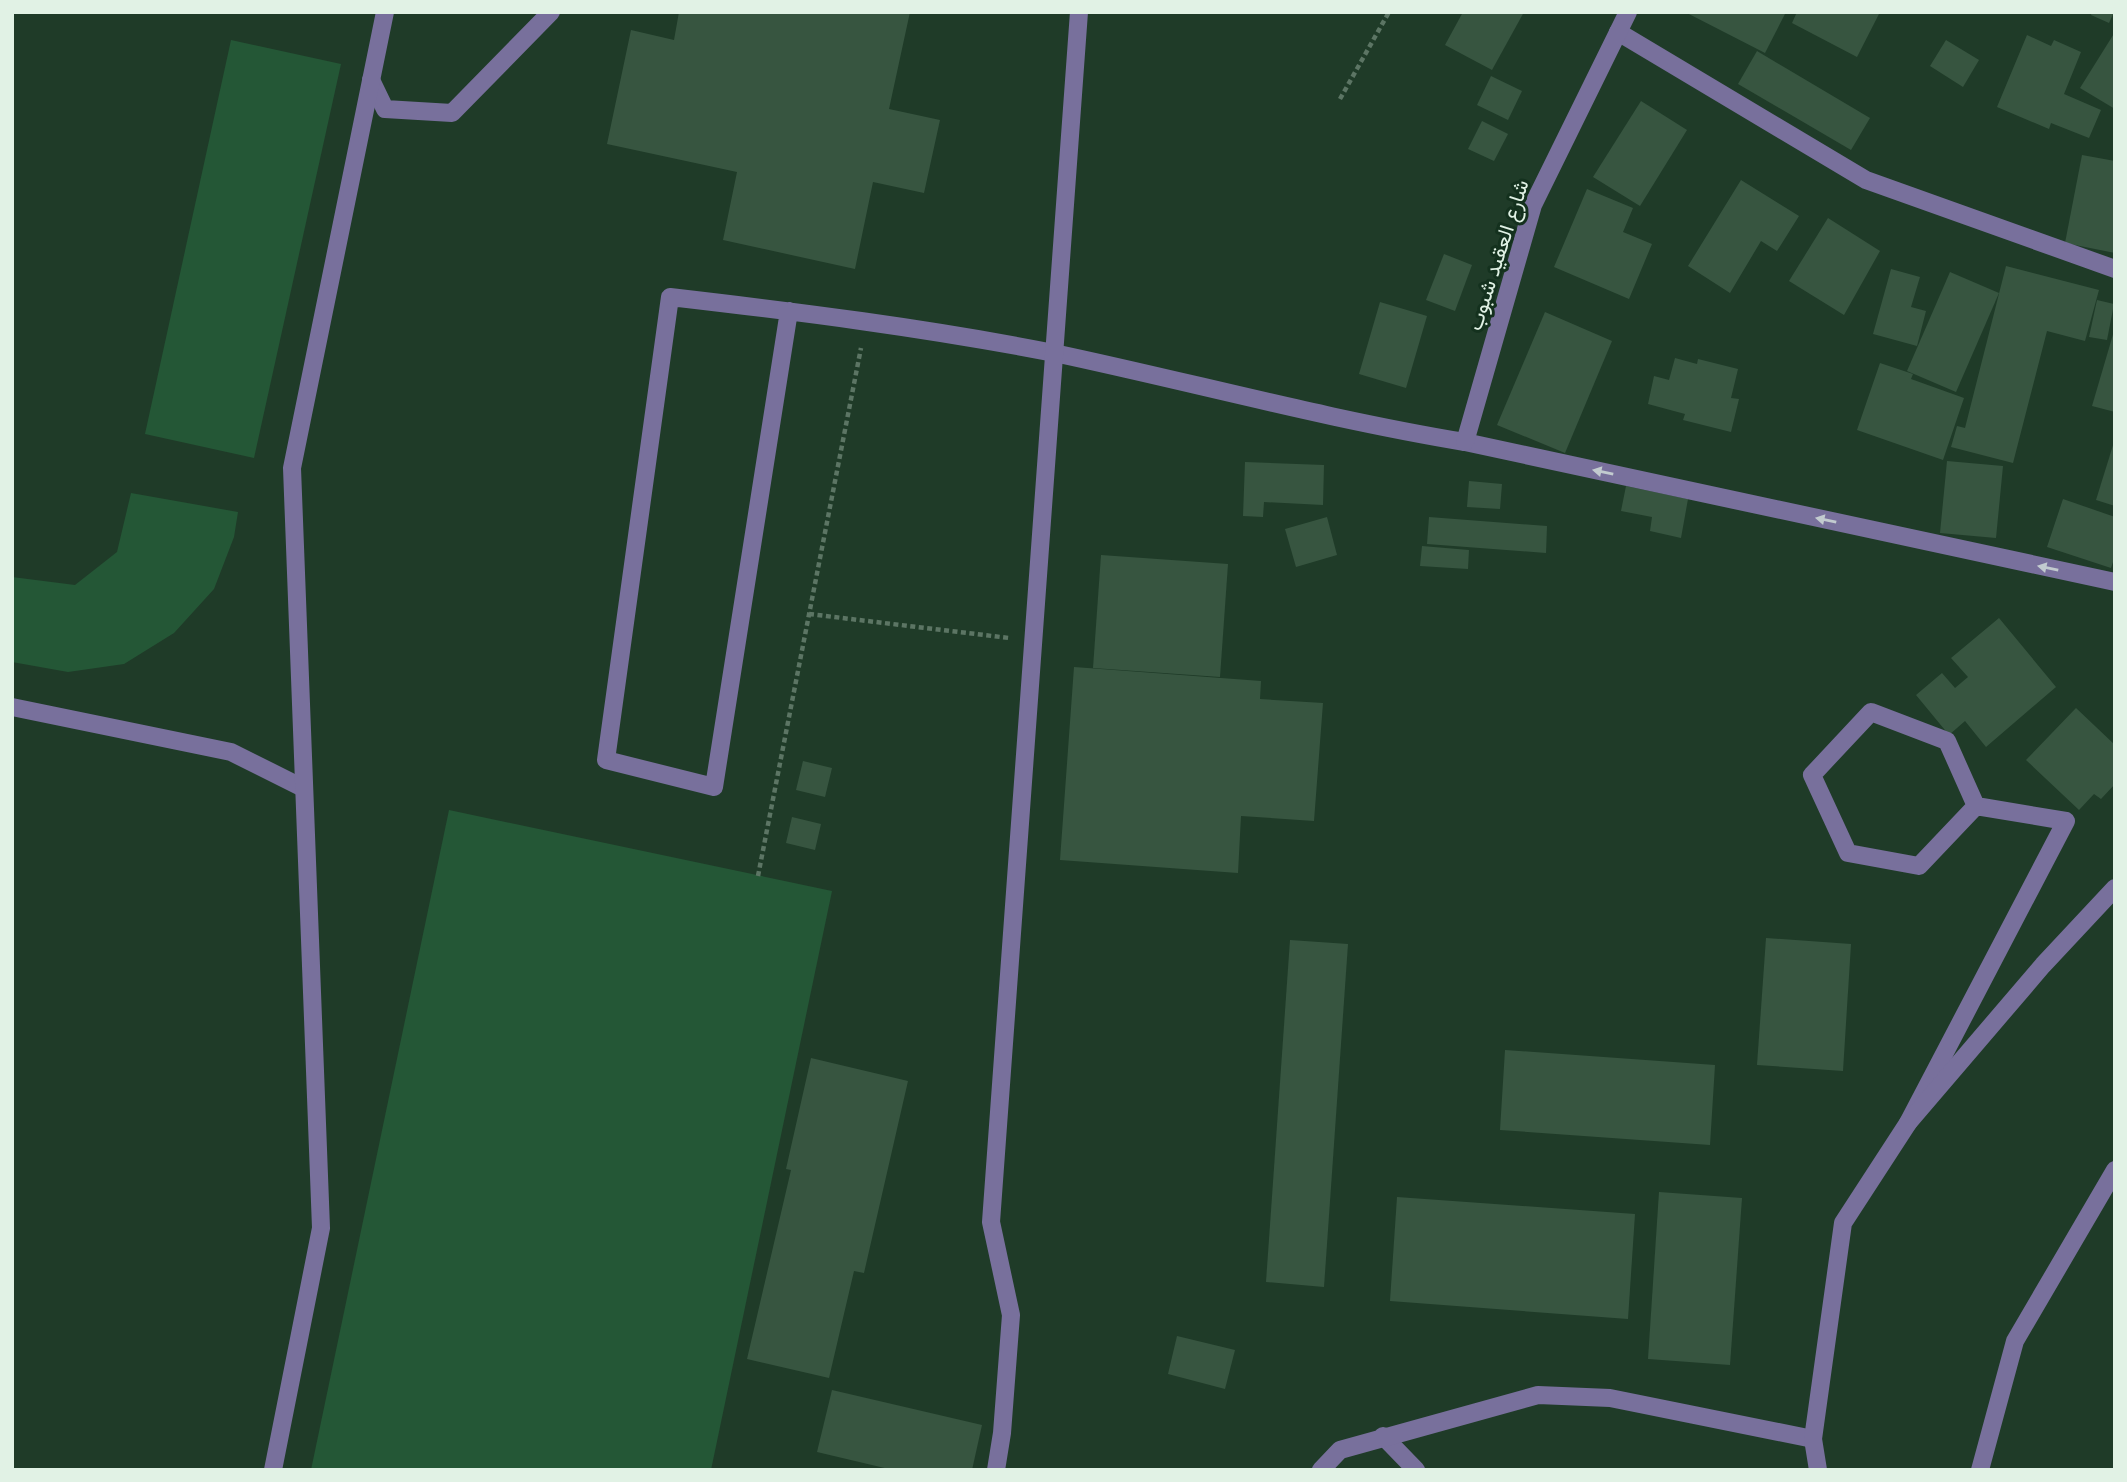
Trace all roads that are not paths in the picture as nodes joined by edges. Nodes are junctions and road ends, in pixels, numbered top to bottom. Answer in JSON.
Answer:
{"nodes":[{"id":1,"x":385,"y":12,"type":"edge"},
{"id":2,"x":551,"y":12,"type":"edge"},
{"id":3,"x":1079,"y":12,"type":"edge"},
{"id":4,"x":1628,"y":12,"type":"edge"},
{"id":5,"x":1618,"y":32,"type":"junction"},
{"id":6,"x":370,"y":80,"type":"junction"},
{"id":7,"x":2115,"y":269,"type":"edge"},
{"id":8,"x":789,"y":311,"type":"junction"},
{"id":9,"x":1054,"y":353,"type":"junction"},
{"id":10,"x":1465,"y":442,"type":"junction"},
{"id":11,"x":2115,"y":582,"type":"edge"},
{"id":12,"x":12,"y":707,"type":"edge"},
{"id":13,"x":303,"y":788,"type":"junction"},
{"id":14,"x":1976,"y":806,"type":"junction"},
{"id":15,"x":2115,"y":888,"type":"edge"},
{"id":16,"x":1908,"y":1123,"type":"junction"},
{"id":17,"x":2115,"y":1170,"type":"edge"},
{"id":18,"x":1383,"y":1436,"type":"junction"},
{"id":19,"x":1813,"y":1439,"type":"junction"},
{"id":20,"x":273,"y":1470,"type":"edge"},
{"id":21,"x":996,"y":1470,"type":"edge"},
{"id":22,"x":1321,"y":1470,"type":"edge"},
{"id":23,"x":1416,"y":1470,"type":"edge"},
{"id":24,"x":1818,"y":1470,"type":"edge"},
{"id":25,"x":1980,"y":1470,"type":"edge"}],
"edges":[{"from":1,"to":6,"type":"street"},
{"from":2,"to":6,"type":"street"},
{"from":3,"to":9,"type":"street"},
{"from":4,"to":5,"type":"street","name":"شارع العقيد شبوب"},
{"from":5,"to":7,"type":"street"},
{"from":5,"to":10,"type":"street","name":"شارع العقيد شبوب"},
{"from":6,"to":13,"type":"street"},
{"from":8,"to":8,"type":"street"},
{"from":8,"to":9,"type":"street"},
{"from":9,"to":10,"type":"street"},
{"from":9,"to":21,"type":"street"},
{"from":11,"to":10,"type":"street","one_way":true},
{"from":12,"to":13,"type":"street"},
{"from":13,"to":20,"type":"street"},
{"from":14,"to":14,"type":"street"},
{"from":14,"to":16,"type":"street"},
{"from":15,"to":16,"type":"street"},
{"from":16,"to":19,"type":"street"},
{"from":17,"to":25,"type":"street"},
{"from":18,"to":19,"type":"street"},
{"from":18,"to":22,"type":"street"},
{"from":18,"to":23,"type":"street"},
{"from":19,"to":24,"type":"street"}]}
